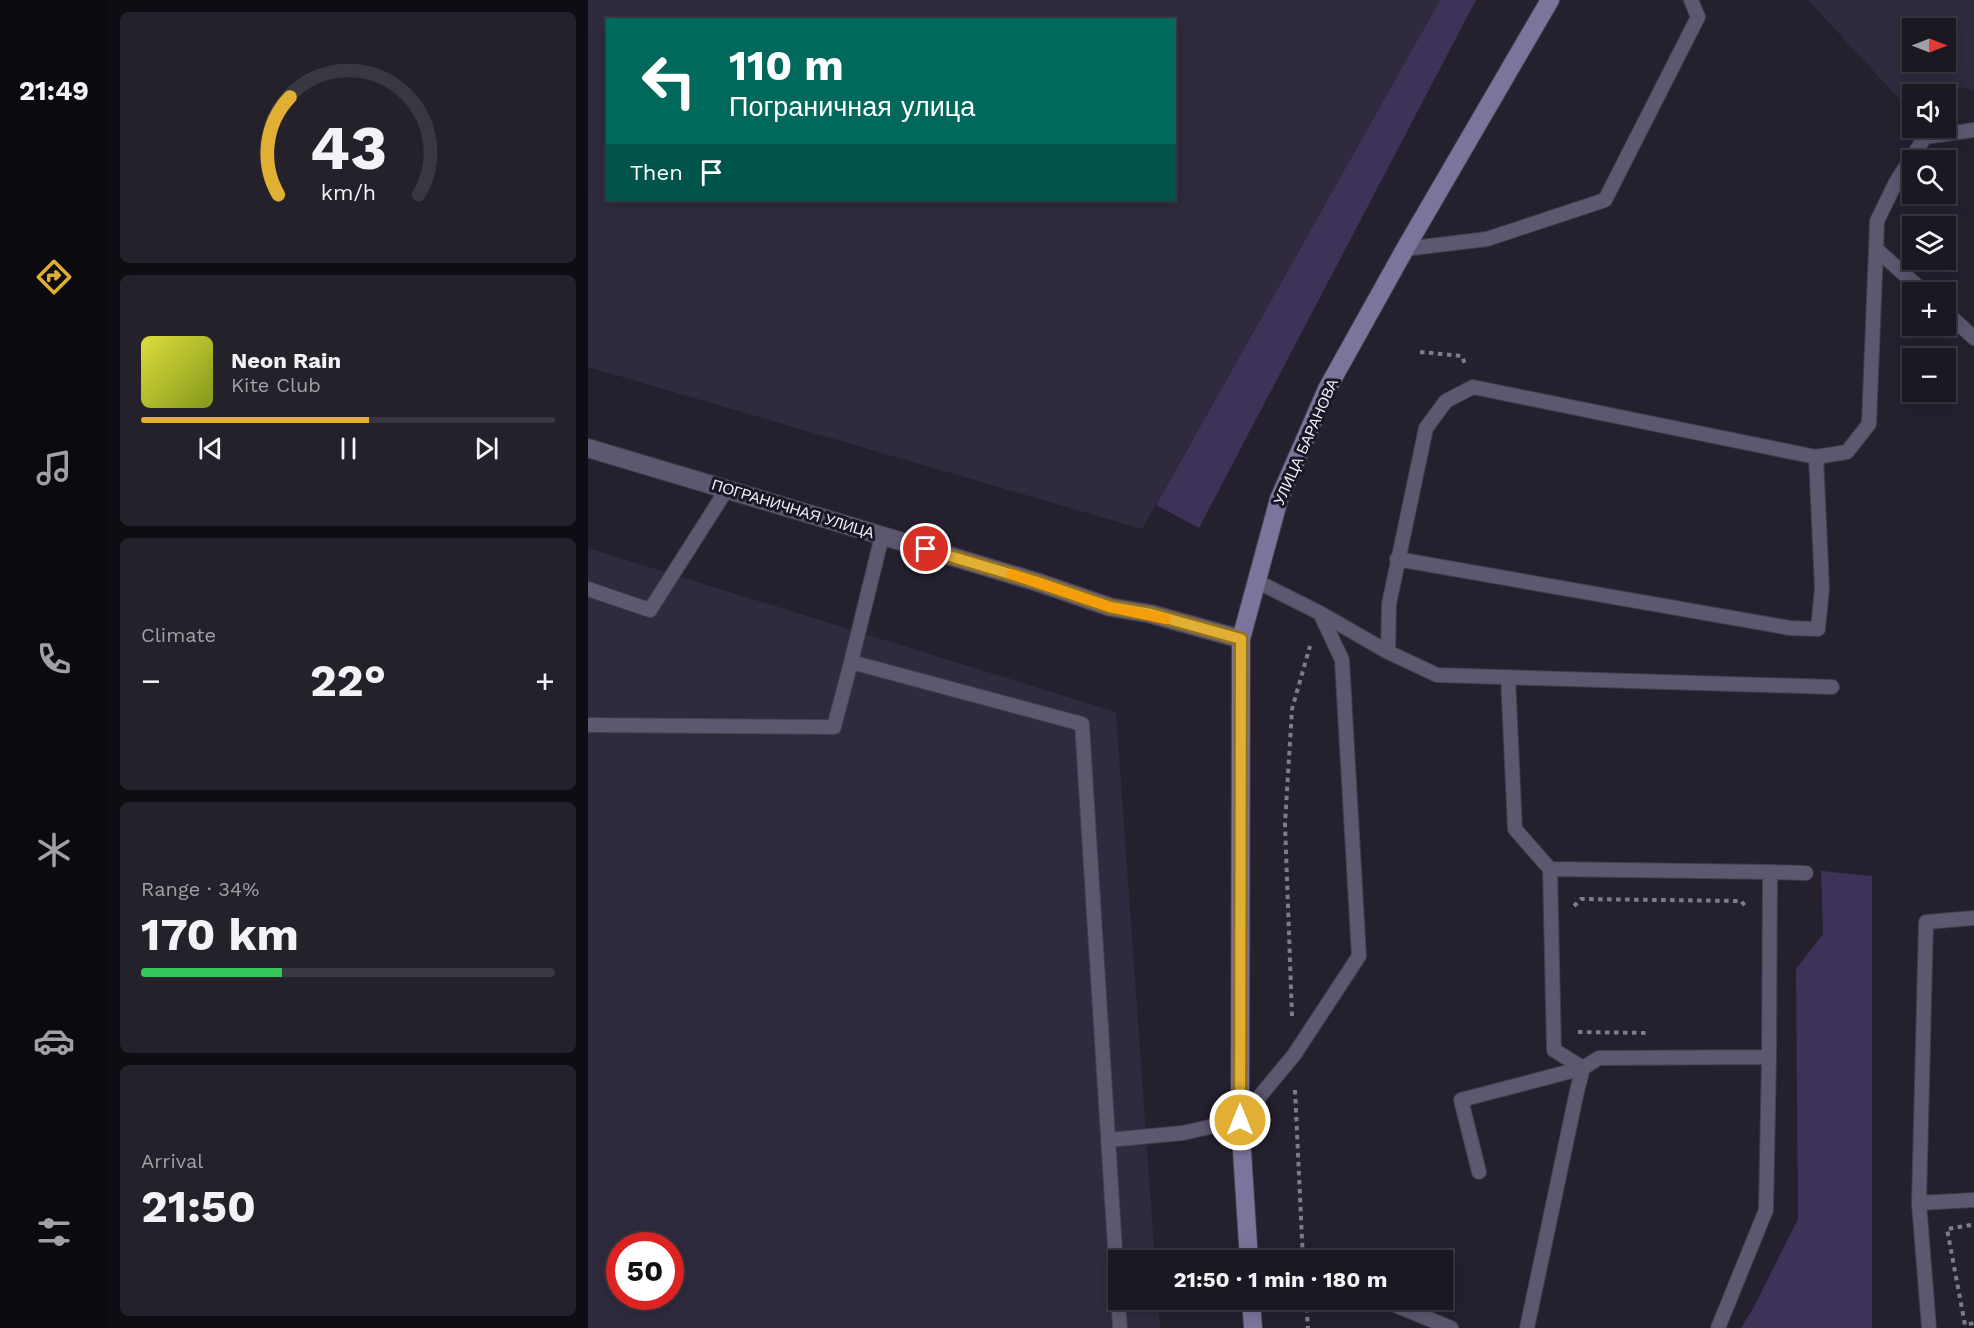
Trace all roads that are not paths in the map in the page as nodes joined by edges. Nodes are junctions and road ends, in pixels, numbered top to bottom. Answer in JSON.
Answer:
{"nodes":[{"id":1,"x":1550,"y":0,"type":"edge"},
{"id":2,"x":1691,"y":0,"type":"edge"},
{"id":3,"x":1974,"y":130,"type":"edge"},
{"id":4,"x":1405,"y":249,"type":"junction"},
{"id":5,"x":1876,"y":249,"type":"junction"},
{"id":6,"x":1913,"y":282,"type":"edge"},
{"id":7,"x":1956,"y":321,"type":"edge"},
{"id":8,"x":1974,"y":338,"type":"edge"},
{"id":9,"x":588,"y":448,"type":"edge"},
{"id":10,"x":1816,"y":457,"type":"junction"},
{"id":11,"x":727,"y":489,"type":"junction"},
{"id":12,"x":882,"y":536,"type":"junction"},
{"id":13,"x":1397,"y":559,"type":"junction"},
{"id":14,"x":1256,"y":581,"type":"junction"},
{"id":15,"x":588,"y":589,"type":"edge"},
{"id":16,"x":1320,"y":613,"type":"junction"},
{"id":17,"x":1241,"y":639,"type":"junction"},
{"id":18,"x":1388,"y":652,"type":"junction"},
{"id":19,"x":851,"y":662,"type":"junction"},
{"id":20,"x":1508,"y":677,"type":"junction"},
{"id":21,"x":1832,"y":687,"type":"dead end"},
{"id":22,"x":588,"y":725,"type":"edge"},
{"id":23,"x":1550,"y":869,"type":"junction"},
{"id":24,"x":1770,"y":872,"type":"junction"},
{"id":25,"x":1806,"y":873,"type":"dead end"},
{"id":26,"x":1974,"y":918,"type":"edge"},
{"id":27,"x":1769,"y":1057,"type":"junction"},
{"id":28,"x":1583,"y":1068,"type":"junction"},
{"id":29,"x":1240,"y":1120,"type":"junction"},
{"id":30,"x":1108,"y":1140,"type":"junction"},
{"id":31,"x":1479,"y":1172,"type":"dead end"},
{"id":32,"x":1974,"y":1200,"type":"edge"},
{"id":33,"x":1919,"y":1203,"type":"junction"},
{"id":34,"x":1248,"y":1250,"type":"edge"},
{"id":35,"x":1252,"y":1310,"type":"edge"},
{"id":36,"x":1407,"y":1310,"type":"edge"},
{"id":37,"x":1120,"y":1328,"type":"edge"},
{"id":38,"x":1253,"y":1328,"type":"edge"},
{"id":39,"x":1451,"y":1328,"type":"edge"},
{"id":40,"x":1527,"y":1328,"type":"edge"},
{"id":41,"x":1718,"y":1328,"type":"edge"},
{"id":42,"x":1929,"y":1328,"type":"edge"}],
"edges":[{"from":1,"to":4,"type":"main road","name":"УЛИЦА БАРАНОВА"},
{"from":2,"to":4,"type":"lane"},
{"from":3,"to":5,"type":"lane"},
{"from":4,"to":14,"type":"main road","name":"УЛИЦА БАРАНОВА"},
{"from":5,"to":6,"type":"lane"},
{"from":5,"to":10,"type":"lane"},
{"from":7,"to":8,"type":"lane"},
{"from":9,"to":11,"type":"street","name":"ПОГРАНИЧНАЯ УЛИЦА"},
{"from":10,"to":13,"type":"lane"},
{"from":10,"to":13,"type":"lane"},
{"from":11,"to":12,"type":"street","name":"ПОГРАНИЧНАЯ УЛИЦА"},
{"from":11,"to":15,"type":"lane"},
{"from":12,"to":17,"type":"street","name":"ПОГРАНИЧНАЯ УЛИЦА"},
{"from":12,"to":19,"type":"lane"},
{"from":13,"to":18,"type":"lane"},
{"from":14,"to":16,"type":"lane"},
{"from":14,"to":17,"type":"main road","name":"УЛИЦА БАРАНОВА"},
{"from":16,"to":18,"type":"lane"},
{"from":16,"to":29,"type":"lane"},
{"from":17,"to":29,"type":"main road","name":"УЛИЦА БАРАНОВА"},
{"from":18,"to":20,"type":"lane"},
{"from":19,"to":22,"type":"lane"},
{"from":19,"to":30,"type":"lane"},
{"from":20,"to":21,"type":"lane"},
{"from":20,"to":23,"type":"lane"},
{"from":23,"to":24,"type":"lane"},
{"from":23,"to":28,"type":"lane"},
{"from":24,"to":25,"type":"lane"},
{"from":24,"to":27,"type":"lane"},
{"from":26,"to":33,"type":"lane"},
{"from":27,"to":28,"type":"lane"},
{"from":27,"to":41,"type":"lane"},
{"from":28,"to":31,"type":"lane"},
{"from":28,"to":40,"type":"lane"},
{"from":29,"to":30,"type":"lane"},
{"from":29,"to":34,"type":"main road","name":"УЛИЦА БАРАНОВА"},
{"from":30,"to":37,"type":"lane"},
{"from":32,"to":33,"type":"lane"},
{"from":33,"to":42,"type":"lane"},
{"from":35,"to":38,"type":"main road"},
{"from":36,"to":39,"type":"lane"}]}
